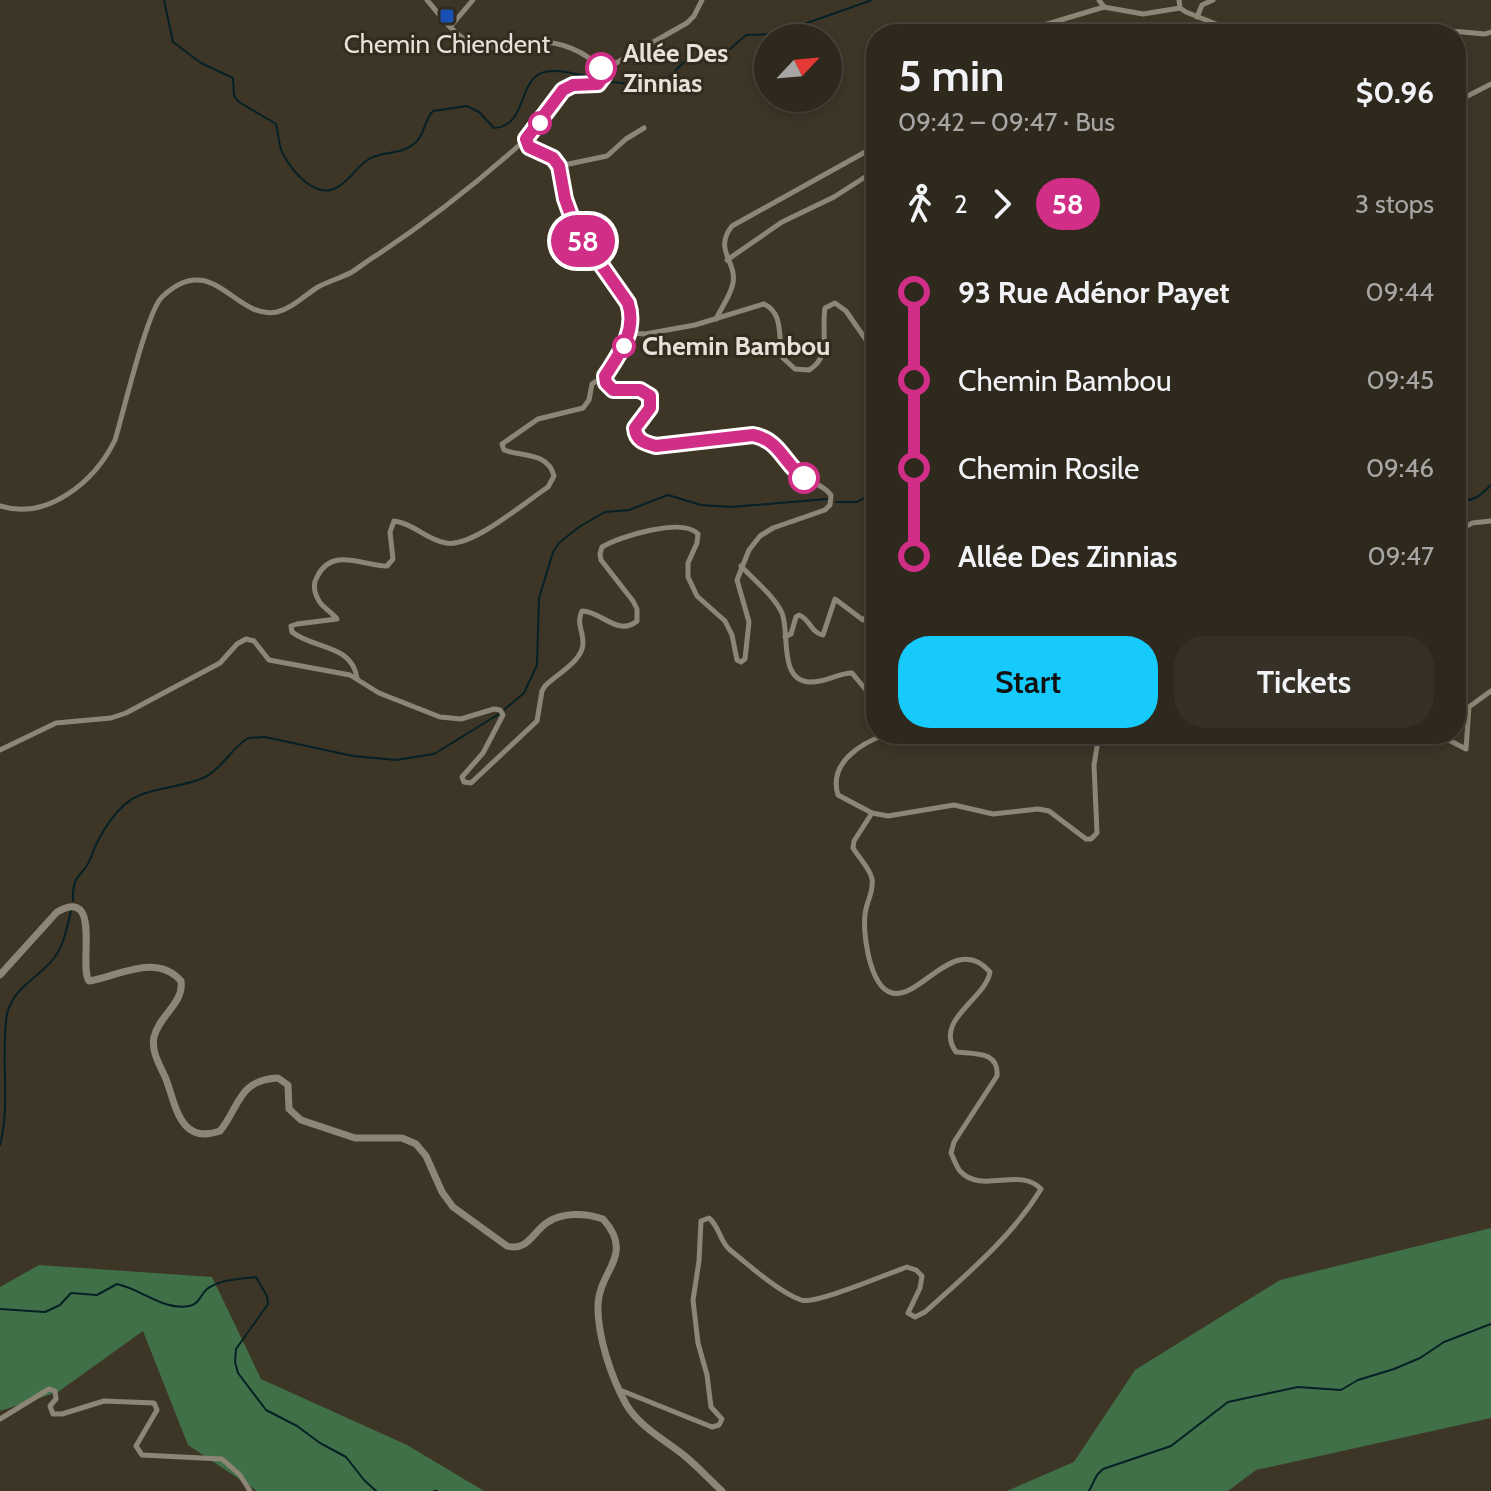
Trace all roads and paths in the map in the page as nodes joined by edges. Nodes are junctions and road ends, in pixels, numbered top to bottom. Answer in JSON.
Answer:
{"nodes":[{"id":1,"x":427,"y":0,"type":"edge"},
{"id":2,"x":473,"y":0,"type":"edge"},
{"id":3,"x":702,"y":0,"type":"edge"},
{"id":4,"x":1099,"y":0,"type":"edge"},
{"id":5,"x":1179,"y":0,"type":"edge"},
{"id":6,"x":1213,"y":0,"type":"edge"},
{"id":7,"x":1104,"y":7,"type":"junction"},
{"id":8,"x":1180,"y":8,"type":"junction"},
{"id":9,"x":1197,"y":17,"type":"junction"},
{"id":10,"x":1047,"y":24,"type":"edge"},
{"id":11,"x":1215,"y":24,"type":"edge"},
{"id":12,"x":450,"y":27,"type":"junction"},
{"id":13,"x":1466,"y":32,"type":"edge"},
{"id":14,"x":1491,"y":32,"type":"edge"},
{"id":15,"x":603,"y":72,"type":"junction"},
{"id":16,"x":1491,"y":84,"type":"edge"},
{"id":17,"x":1466,"y":97,"type":"edge"},
{"id":18,"x":644,"y":128,"type":"dead end"},
{"id":19,"x":526,"y":139,"type":"junction"},
{"id":20,"x":866,"y":152,"type":"edge"},
{"id":21,"x":559,"y":166,"type":"junction"},
{"id":22,"x":866,"y":176,"type":"edge"},
{"id":23,"x":727,"y":260,"type":"junction"},
{"id":24,"x":716,"y":320,"type":"junction"},
{"id":25,"x":630,"y":333,"type":"junction"},
{"id":26,"x":866,"y":340,"type":"edge"},
{"id":27,"x":605,"y":376,"type":"junction"},
{"id":28,"x":0,"y":506,"type":"edge"},
{"id":29,"x":1491,"y":521,"type":"edge"},
{"id":30,"x":1466,"y":527,"type":"edge"},
{"id":31,"x":741,"y":566,"type":"junction"},
{"id":32,"x":866,"y":617,"type":"edge"},
{"id":33,"x":785,"y":637,"type":"junction"},
{"id":34,"x":357,"y":678,"type":"junction"},
{"id":35,"x":866,"y":690,"type":"edge"},
{"id":36,"x":1491,"y":691,"type":"edge"},
{"id":37,"x":866,"y":743,"type":"edge"},
{"id":38,"x":1097,"y":744,"type":"edge"},
{"id":39,"x":1456,"y":744,"type":"edge"},
{"id":40,"x":0,"y":750,"type":"edge"},
{"id":41,"x":872,"y":813,"type":"junction"},
{"id":42,"x":0,"y":975,"type":"edge"},
{"id":43,"x":619,"y":1389,"type":"junction"},
{"id":44,"x":0,"y":1419,"type":"edge"},
{"id":45,"x":250,"y":1491,"type":"edge"},
{"id":46,"x":722,"y":1491,"type":"edge"}],
"edges":[{"from":1,"to":12,"type":"street"},
{"from":2,"to":12,"type":"street"},
{"from":3,"to":15,"type":"street"},
{"from":4,"to":7,"type":"street"},
{"from":5,"to":8,"type":"street"},
{"from":6,"to":9,"type":"street"},
{"from":7,"to":8,"type":"street"},
{"from":7,"to":10,"type":"street"},
{"from":8,"to":9,"type":"street"},
{"from":9,"to":11,"type":"street"},
{"from":12,"to":15,"type":"street"},
{"from":13,"to":14,"type":"street"},
{"from":15,"to":19,"type":"street"},
{"from":16,"to":17,"type":"street"},
{"from":18,"to":21,"type":"street"},
{"from":19,"to":21,"type":"street"},
{"from":19,"to":28,"type":"street"},
{"from":20,"to":23,"type":"street"},
{"from":21,"to":25,"type":"street"},
{"from":22,"to":23,"type":"street"},
{"from":23,"to":24,"type":"street"},
{"from":24,"to":25,"type":"street"},
{"from":24,"to":26,"type":"street"},
{"from":25,"to":27,"type":"street"},
{"from":27,"to":31,"type":"street"},
{"from":27,"to":34,"type":"street"},
{"from":29,"to":30,"type":"street"},
{"from":31,"to":33,"type":"street"},
{"from":31,"to":34,"type":"street"},
{"from":32,"to":33,"type":"street"},
{"from":33,"to":35,"type":"street"},
{"from":34,"to":40,"type":"street"},
{"from":36,"to":39,"type":"street"},
{"from":37,"to":41,"type":"street"},
{"from":38,"to":41,"type":"street"},
{"from":41,"to":43,"type":"street"},
{"from":42,"to":43,"type":"main road"},
{"from":43,"to":46,"type":"main road"},
{"from":44,"to":45,"type":"street"}]}
